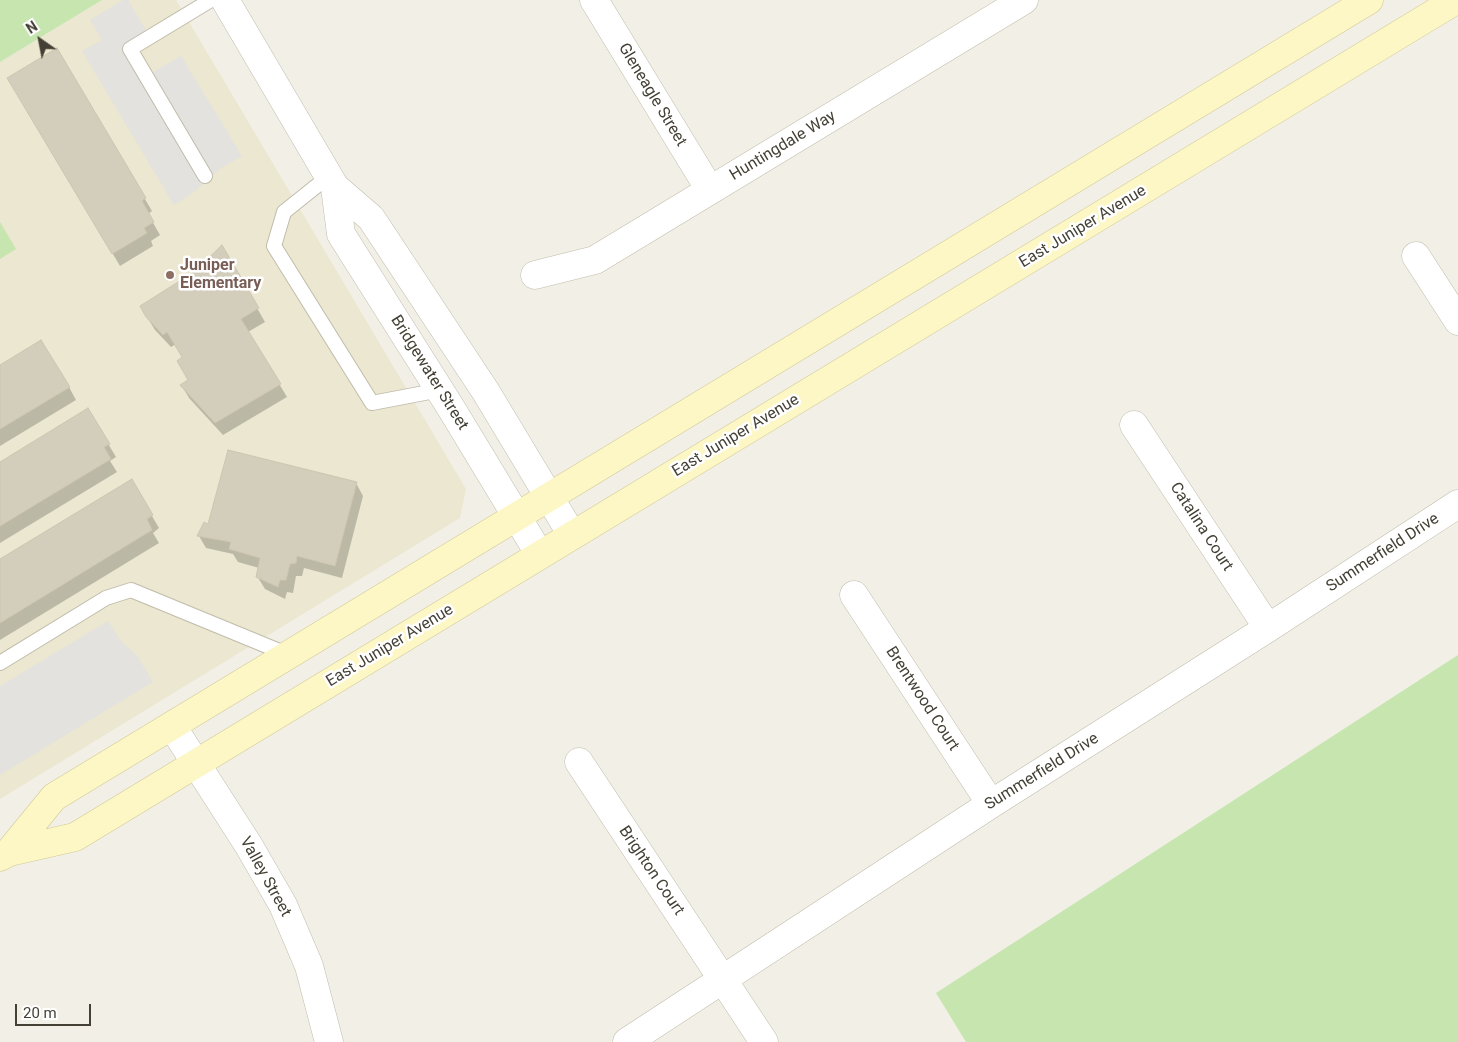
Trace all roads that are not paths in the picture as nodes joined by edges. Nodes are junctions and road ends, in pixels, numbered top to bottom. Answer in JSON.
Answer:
{"nodes":[{"id":1,"x":211,"y":0,"type":"edge"},
{"id":2,"x":225,"y":0,"type":"edge"},
{"id":3,"x":594,"y":0,"type":"edge"},
{"id":4,"x":1024,"y":0,"type":"edge"},
{"id":5,"x":1370,"y":0,"type":"edge"},
{"id":6,"x":1456,"y":0,"type":"edge"},
{"id":7,"x":205,"y":176,"type":"dead end"},
{"id":8,"x":332,"y":182,"type":"junction"},
{"id":9,"x":710,"y":190,"type":"junction"},
{"id":10,"x":1416,"y":256,"type":"dead end"},
{"id":11,"x":536,"y":275,"type":"dead end"},
{"id":12,"x":1458,"y":321,"type":"edge"},
{"id":13,"x":440,"y":390,"type":"junction"},
{"id":14,"x":1134,"y":426,"type":"dead end"},
{"id":15,"x":549,"y":496,"type":"junction"},
{"id":16,"x":1458,"y":504,"type":"edge"},
{"id":17,"x":516,"y":517,"type":"junction"},
{"id":18,"x":572,"y":535,"type":"junction"},
{"id":19,"x":540,"y":555,"type":"junction"},
{"id":20,"x":854,"y":595,"type":"dead end"},
{"id":21,"x":1268,"y":628,"type":"junction"},
{"id":22,"x":290,"y":655,"type":"junction"},
{"id":23,"x":0,"y":663,"type":"edge"},
{"id":24,"x":172,"y":726,"type":"junction"},
{"id":25,"x":578,"y":762,"type":"dead end"},
{"id":26,"x":196,"y":764,"type":"junction"},
{"id":27,"x":991,"y":804,"type":"junction"},
{"id":28,"x":4,"y":855,"type":"edge"},
{"id":29,"x":723,"y":980,"type":"junction"},
{"id":30,"x":329,"y":1042,"type":"edge"},
{"id":31,"x":627,"y":1042,"type":"edge"},
{"id":32,"x":764,"y":1042,"type":"edge"}],
"edges":[{"from":1,"to":7,"type":"lane"},
{"from":2,"to":8,"type":"street","name":"Bridgewater Street"},
{"from":3,"to":9,"type":"street","name":"Gleneagle Street"},
{"from":4,"to":9,"type":"street","name":"Huntingdale Way"},
{"from":5,"to":15,"type":"street","name":"East Juniper Avenue"},
{"from":6,"to":18,"type":"street","name":"East Juniper Avenue"},
{"from":8,"to":13,"type":"street","name":"Bridgewater Street"},
{"from":8,"to":13,"type":"lane"},
{"from":8,"to":15,"type":"street","name":"Bridgewater Street"},
{"from":9,"to":11,"type":"street","name":"Huntingdale Way"},
{"from":10,"to":12,"type":"street"},
{"from":13,"to":17,"type":"street","name":"Bridgewater Street"},
{"from":14,"to":21,"type":"street","name":"Catalina Court"},
{"from":15,"to":17,"type":"street","name":"East Juniper Avenue"},
{"from":15,"to":18,"type":"street","name":"Bridgewater Street"},
{"from":16,"to":21,"type":"street","name":"Summerfield Drive"},
{"from":17,"to":19,"type":"street","name":"Bridgewater Street"},
{"from":17,"to":22,"type":"street","name":"East Juniper Avenue"},
{"from":18,"to":19,"type":"street","name":"East Juniper Avenue"},
{"from":19,"to":26,"type":"street","name":"East Juniper Avenue"},
{"from":20,"to":27,"type":"street","name":"Brentwood Court"},
{"from":21,"to":27,"type":"street","name":"Summerfield Drive"},
{"from":22,"to":23,"type":"lane"},
{"from":22,"to":24,"type":"street","name":"East Juniper Avenue"},
{"from":24,"to":26,"type":"street","name":"Valley Street"},
{"from":24,"to":28,"type":"street","name":"East Juniper Avenue"},
{"from":25,"to":29,"type":"street","name":"Brighton Court"},
{"from":26,"to":28,"type":"street","name":"East Juniper Avenue"},
{"from":26,"to":30,"type":"street","name":"Valley Street"},
{"from":27,"to":29,"type":"street","name":"Summerfield Drive"},
{"from":29,"to":31,"type":"street","name":"Summerfield Drive"},
{"from":29,"to":32,"type":"street","name":"Brighton Court"}]}
